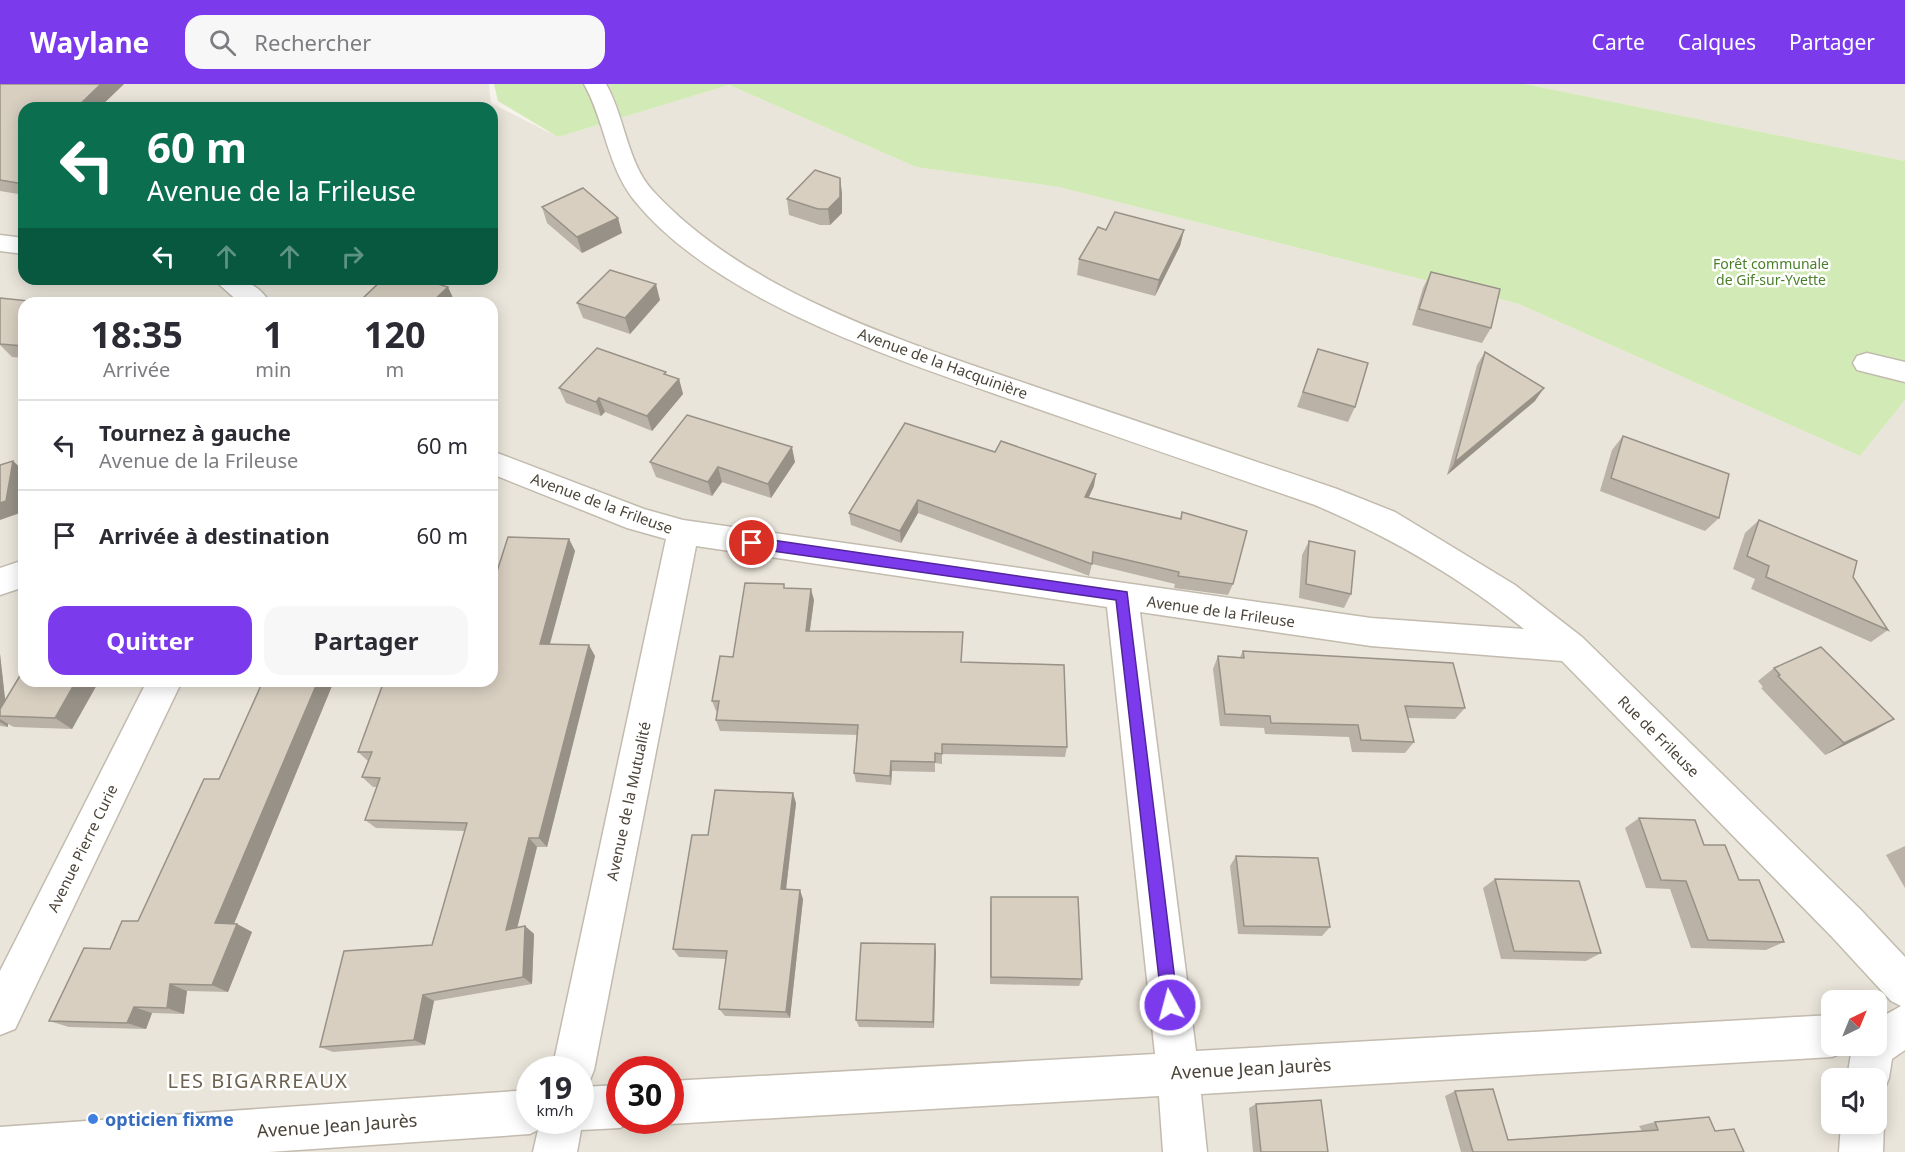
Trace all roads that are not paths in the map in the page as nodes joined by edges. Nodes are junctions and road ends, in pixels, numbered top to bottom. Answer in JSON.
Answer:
{"nodes":[{"id":1,"x":595,"y":84,"type":"edge"},
{"id":2,"x":0,"y":243,"type":"edge"},
{"id":3,"x":18,"y":245,"type":"edge"},
{"id":4,"x":234,"y":285,"type":"edge"},
{"id":5,"x":249,"y":297,"type":"edge"},
{"id":6,"x":1867,"y":363,"type":"dead end"},
{"id":7,"x":1905,"y":372,"type":"edge"},
{"id":8,"x":498,"y":464,"type":"edge"},
{"id":9,"x":1384,"y":521,"type":"joint"},
{"id":10,"x":683,"y":532,"type":"junction"},
{"id":11,"x":18,"y":575,"type":"edge"},
{"id":12,"x":0,"y":582,"type":"edge"},
{"id":13,"x":1122,"y":596,"type":"junction"},
{"id":14,"x":1570,"y":647,"type":"junction"},
{"id":15,"x":162,"y":687,"type":"edge"},
{"id":16,"x":1905,"y":987,"type":"edge"},
{"id":17,"x":0,"y":1014,"type":"edge"},
{"id":18,"x":1821,"y":1037,"type":"edge"},
{"id":19,"x":576,"y":1056,"type":"edge"},
{"id":20,"x":1178,"y":1073,"type":"junction"},
{"id":21,"x":684,"y":1102,"type":"edge"},
{"id":22,"x":516,"y":1113,"type":"edge"},
{"id":23,"x":559,"y":1134,"type":"edge"},
{"id":24,"x":1862,"y":1134,"type":"edge"},
{"id":25,"x":0,"y":1149,"type":"edge"},
{"id":26,"x":555,"y":1152,"type":"edge"},
{"id":27,"x":1185,"y":1152,"type":"edge"},
{"id":28,"x":1861,"y":1152,"type":"edge"}],
"edges":[{"from":1,"to":9,"type":"street","name":"Avenue de la Hacquinière"},
{"from":2,"to":3,"type":"street"},
{"from":4,"to":5,"type":"street"},
{"from":6,"to":7,"type":"street"},
{"from":8,"to":10,"type":"street","name":"Avenue de la Frileuse"},
{"from":9,"to":14,"type":"street","name":"Rue de Frileuse"},
{"from":10,"to":13,"type":"street","name":"Avenue de la Frileuse"},
{"from":10,"to":19,"type":"street","name":"Avenue de la Mutualité"},
{"from":11,"to":12,"type":"street"},
{"from":13,"to":14,"type":"street","name":"Avenue de la Frileuse"},
{"from":13,"to":20,"type":"street"},
{"from":14,"to":16,"type":"street","name":"Rue de Frileuse"},
{"from":15,"to":17,"type":"street","name":"Avenue Pierre Curie"},
{"from":18,"to":20,"type":"street","name":"Avenue Jean Jaurès"},
{"from":20,"to":21,"type":"street","name":"Avenue Jean Jaurès"},
{"from":20,"to":27,"type":"street"},
{"from":22,"to":25,"type":"street","name":"Avenue Jean Jaurès"},
{"from":23,"to":26,"type":"street"},
{"from":24,"to":28,"type":"street"}]}
